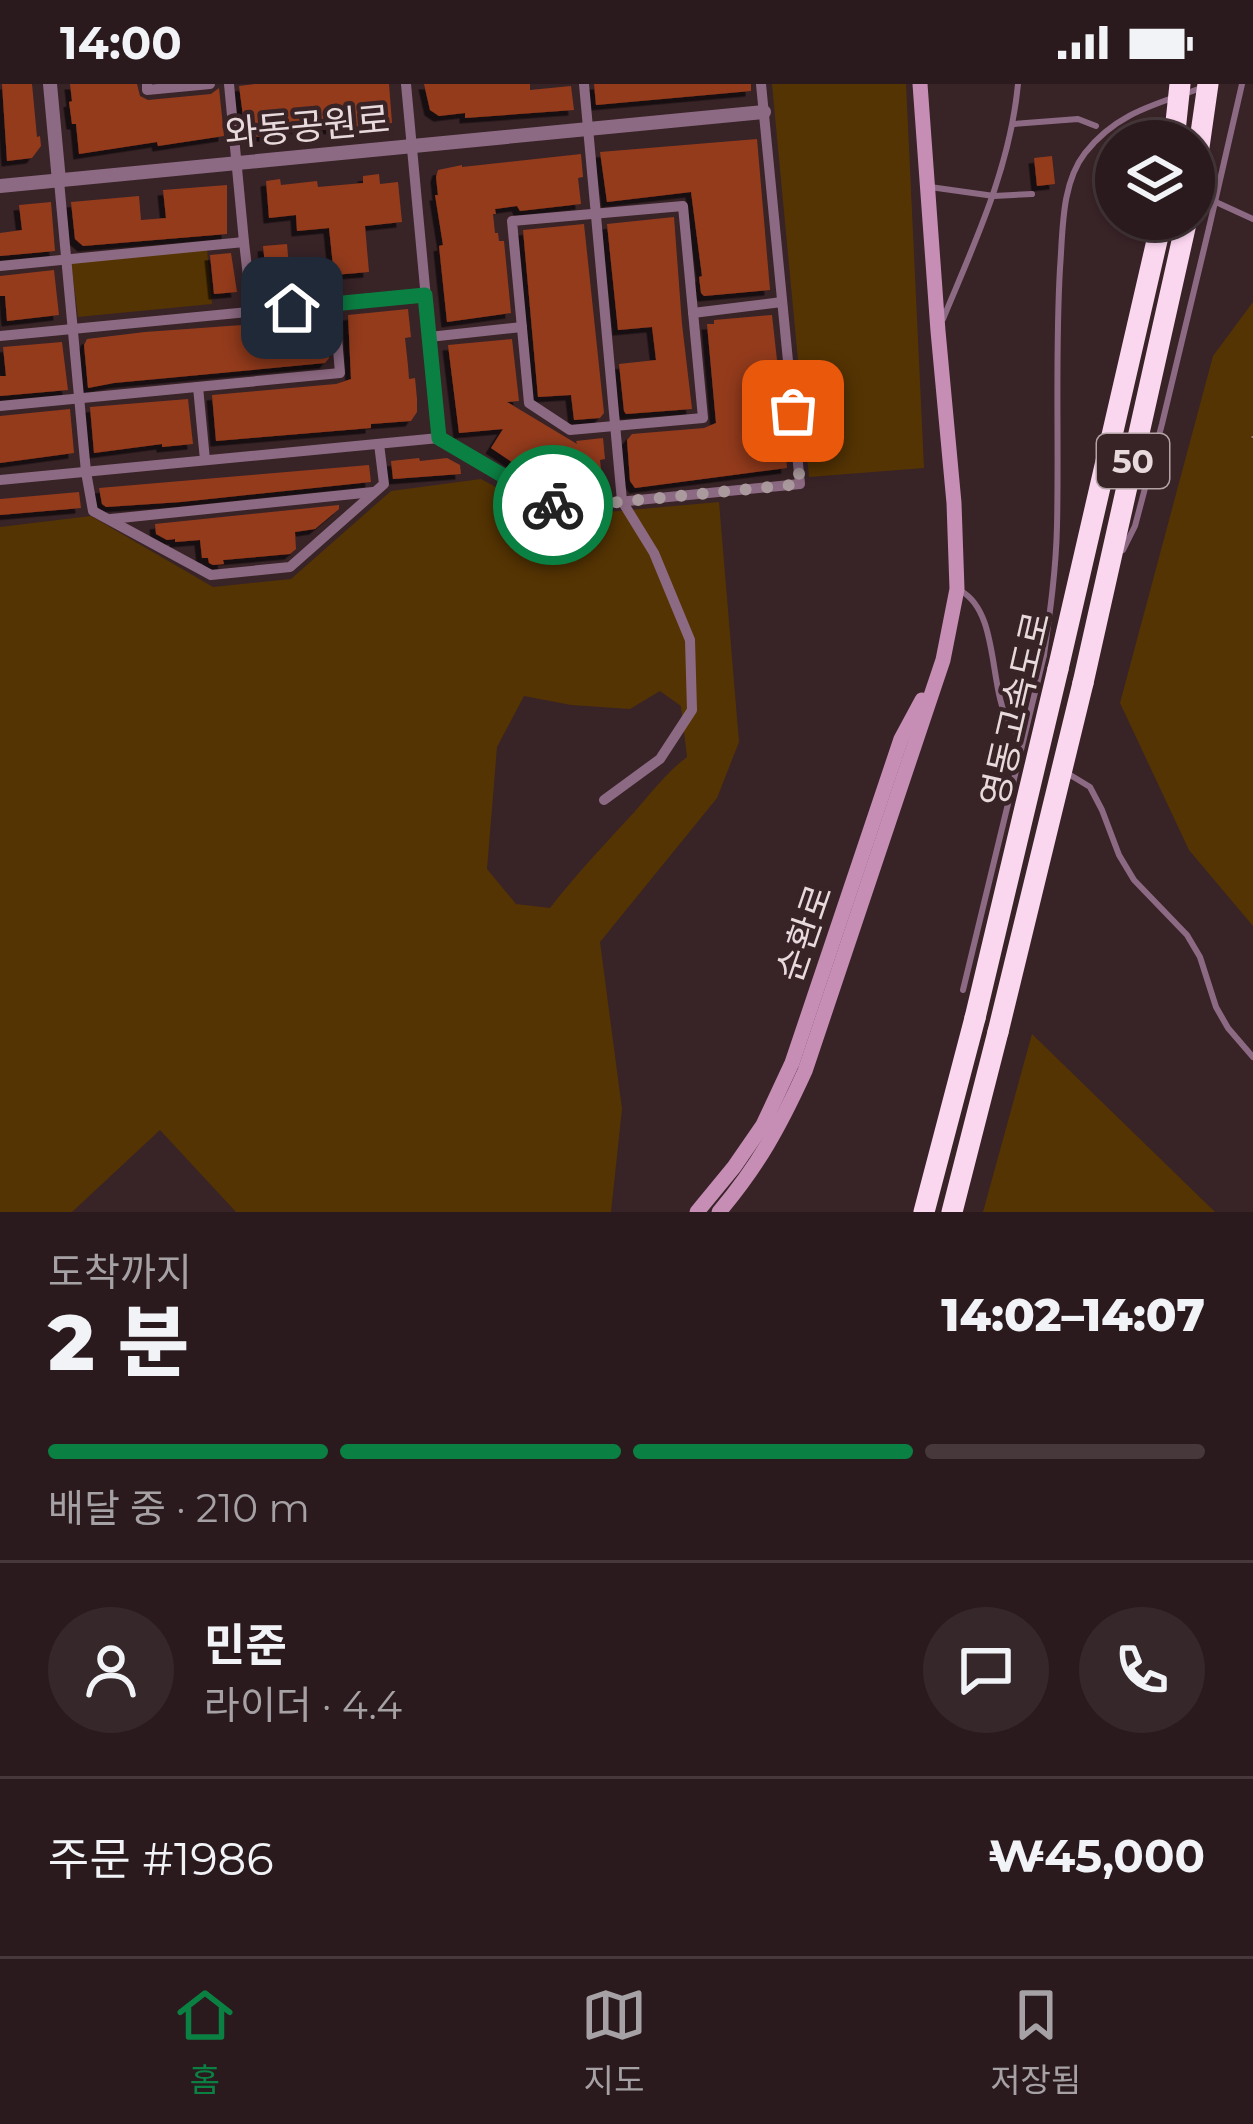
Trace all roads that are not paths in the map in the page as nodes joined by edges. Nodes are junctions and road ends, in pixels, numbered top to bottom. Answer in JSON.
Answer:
{"nodes":[{"id":1,"x":50,"y":84,"type":"edge"},
{"id":2,"x":147,"y":84,"type":"edge"},
{"id":3,"x":210,"y":84,"type":"edge"},
{"id":4,"x":229,"y":84,"type":"edge"},
{"id":5,"x":406,"y":84,"type":"edge"},
{"id":6,"x":584,"y":84,"type":"edge"},
{"id":7,"x":761,"y":84,"type":"edge"},
{"id":8,"x":920,"y":84,"type":"edge"},
{"id":9,"x":1018,"y":84,"type":"edge"},
{"id":10,"x":1180,"y":84,"type":"edge"},
{"id":11,"x":1210,"y":84,"type":"edge"},
{"id":12,"x":1242,"y":84,"type":"edge"},
{"id":13,"x":764,"y":112,"type":"junction"},
{"id":14,"x":1176,"y":120,"type":"edge"},
{"id":15,"x":1204,"y":120,"type":"edge"},
{"id":16,"x":1014,"y":124,"type":"junction"},
{"id":17,"x":1095,"y":126,"type":"edge"},
{"id":18,"x":588,"y":129,"type":"junction"},
{"id":19,"x":411,"y":146,"type":"junction"},
{"id":20,"x":236,"y":163,"type":"junction"},
{"id":21,"x":59,"y":181,"type":"junction"},
{"id":22,"x":0,"y":186,"type":"edge"},
{"id":23,"x":927,"y":186,"type":"junction"},
{"id":24,"x":1033,"y":194,"type":"dead end"},
{"id":25,"x":994,"y":196,"type":"junction"},
{"id":26,"x":1215,"y":202,"type":"edge"},
{"id":27,"x":596,"y":214,"type":"junction"},
{"id":28,"x":1253,"y":219,"type":"edge"},
{"id":29,"x":1157,"y":240,"type":"edge"},
{"id":30,"x":1183,"y":240,"type":"edge"},
{"id":31,"x":244,"y":242,"type":"junction"},
{"id":32,"x":66,"y":260,"type":"junction"},
{"id":33,"x":0,"y":266,"type":"edge"},
{"id":34,"x":425,"y":295,"type":"junction"},
{"id":35,"x":782,"y":302,"type":"junction"},
{"id":36,"x":334,"y":304,"type":"junction"},
{"id":37,"x":251,"y":311,"type":"junction"},
{"id":38,"x":693,"y":313,"type":"junction"},
{"id":39,"x":73,"y":328,"type":"junction"},
{"id":40,"x":522,"y":328,"type":"junction"},
{"id":41,"x":938,"y":331,"type":"junction"},
{"id":42,"x":0,"y":336,"type":"edge"},
{"id":43,"x":430,"y":337,"type":"junction"},
{"id":44,"x":198,"y":387,"type":"junction"},
{"id":45,"x":80,"y":398,"type":"junction"},
{"id":46,"x":0,"y":406,"type":"edge"},
{"id":47,"x":615,"y":426,"type":"junction"},
{"id":48,"x":439,"y":438,"type":"junction"},
{"id":49,"x":379,"y":444,"type":"junction"},
{"id":50,"x":205,"y":460,"type":"junction"},
{"id":51,"x":86,"y":472,"type":"junction"},
{"id":52,"x":0,"y":480,"type":"edge"},
{"id":53,"x":376,"y":491,"type":"junction"},
{"id":54,"x":622,"y":501,"type":"junction"},
{"id":55,"x":107,"y":519,"type":"junction"},
{"id":56,"x":1105,"y":586,"type":"junction"},
{"id":57,"x":958,"y":589,"type":"junction"},
{"id":58,"x":944,"y":660,"type":"junction"},
{"id":59,"x":1051,"y":662,"type":"junction"},
{"id":60,"x":1045,"y":758,"type":"dead end"},
{"id":61,"x":1060,"y":767,"type":"dead end"},
{"id":62,"x":604,"y":800,"type":"dead end"},
{"id":63,"x":975,"y":1018,"type":"junction"},
{"id":64,"x":1253,"y":1057,"type":"edge"},
{"id":65,"x":697,"y":1212,"type":"edge"},
{"id":66,"x":718,"y":1212,"type":"edge"},
{"id":67,"x":924,"y":1212,"type":"edge"},
{"id":68,"x":952,"y":1212,"type":"edge"}],
"edges":[{"from":1,"to":21,"type":"street"},
{"from":2,"to":3,"type":"street"},
{"from":4,"to":20,"type":"street"},
{"from":5,"to":19,"type":"street"},
{"from":6,"to":18,"type":"street"},
{"from":7,"to":13,"type":"street"},
{"from":8,"to":23,"type":"main road","name":"순환로"},
{"from":9,"to":16,"type":"lane"},
{"from":10,"to":14,"type":"highway","bridge":true},
{"from":11,"to":15,"type":"highway","bridge":true},
{"from":11,"to":59,"type":"lane"},
{"from":12,"to":56,"type":"lane","bridge":true},
{"from":13,"to":18,"type":"street","name":"와동공원로"},
{"from":13,"to":35,"type":"street"},
{"from":16,"to":17,"type":"lane"},
{"from":16,"to":25,"type":"lane"},
{"from":18,"to":19,"type":"street","name":"와동공원로"},
{"from":18,"to":27,"type":"street"},
{"from":19,"to":20,"type":"street","name":"와동공원로"},
{"from":19,"to":34,"type":"street"},
{"from":20,"to":21,"type":"street","name":"와동공원로"},
{"from":20,"to":31,"type":"street"},
{"from":21,"to":22,"type":"street","name":"와동공원로"},
{"from":21,"to":32,"type":"street"},
{"from":23,"to":25,"type":"lane"},
{"from":23,"to":41,"type":"main road","name":"순환로"},
{"from":24,"to":25,"type":"lane"},
{"from":25,"to":41,"type":"lane"},
{"from":26,"to":28,"type":"lane"},
{"from":27,"to":38,"type":"street"},
{"from":27,"to":40,"type":"street"},
{"from":27,"to":47,"type":"street"},
{"from":29,"to":59,"type":"highway","name":"영동고속도로","number":"50"},
{"from":30,"to":56,"type":"highway","name":"영동고속도로","number":"50"},
{"from":31,"to":32,"type":"street"},
{"from":31,"to":37,"type":"street"},
{"from":32,"to":33,"type":"street"},
{"from":32,"to":39,"type":"street"},
{"from":34,"to":36,"type":"street"},
{"from":34,"to":43,"type":"street"},
{"from":35,"to":38,"type":"street"},
{"from":35,"to":54,"type":"street"},
{"from":36,"to":37,"type":"street"},
{"from":36,"to":44,"type":"street"},
{"from":37,"to":39,"type":"street"},
{"from":38,"to":47,"type":"street"},
{"from":39,"to":42,"type":"street"},
{"from":39,"to":45,"type":"street"},
{"from":40,"to":43,"type":"street"},
{"from":40,"to":47,"type":"street"},
{"from":41,"to":57,"type":"main road","name":"순환로"},
{"from":43,"to":48,"type":"street"},
{"from":44,"to":45,"type":"street"},
{"from":44,"to":50,"type":"street"},
{"from":45,"to":46,"type":"street"},
{"from":45,"to":51,"type":"street"},
{"from":47,"to":54,"type":"street"},
{"from":48,"to":49,"type":"street"},
{"from":48,"to":54,"type":"street"},
{"from":49,"to":50,"type":"street"},
{"from":49,"to":53,"type":"street"},
{"from":50,"to":51,"type":"street"},
{"from":51,"to":52,"type":"street"},
{"from":51,"to":55,"type":"street"},
{"from":53,"to":55,"type":"street"},
{"from":53,"to":55,"type":"street"},
{"from":54,"to":62,"type":"street"},
{"from":56,"to":68,"type":"highway","name":"영동고속도로","number":"50","bridge":true},
{"from":57,"to":58,"type":"main road","name":"순환로"},
{"from":57,"to":60,"type":"lane"},
{"from":58,"to":65,"type":"main road","name":"순환로"},
{"from":58,"to":66,"type":"main road","name":"순환로"},
{"from":59,"to":63,"type":"highway","name":"영동고속도로","number":"50","bridge":true},
{"from":59,"to":63,"type":"lane","bridge":true},
{"from":61,"to":64,"type":"lane"},
{"from":63,"to":67,"type":"highway","name":"영동고속도로","number":"50"}]}
